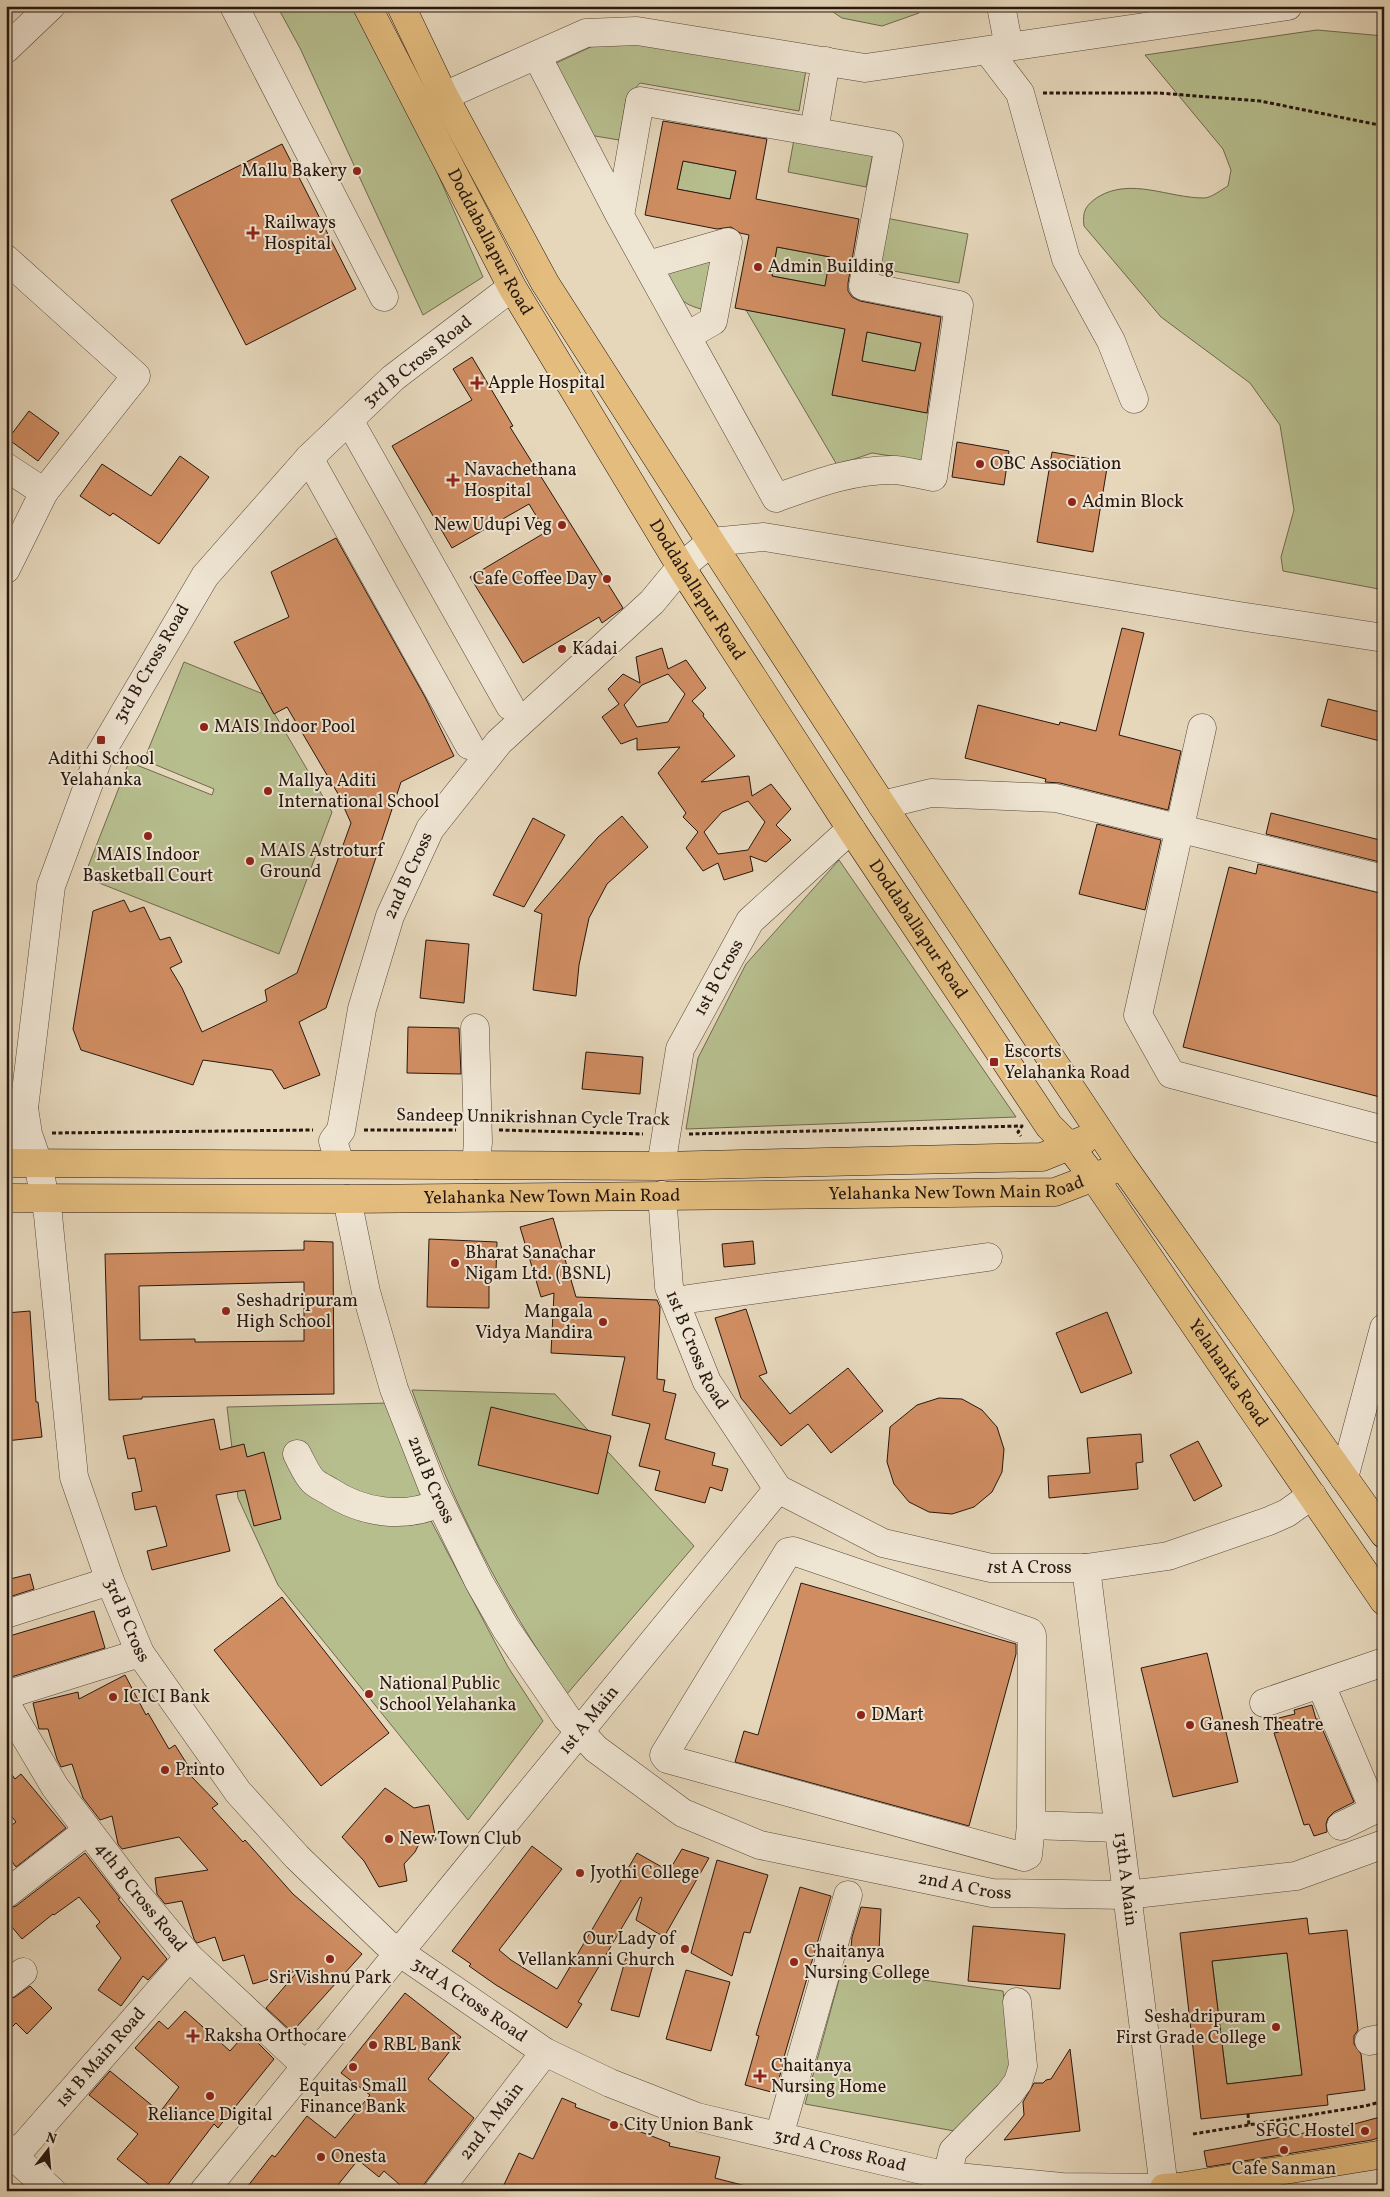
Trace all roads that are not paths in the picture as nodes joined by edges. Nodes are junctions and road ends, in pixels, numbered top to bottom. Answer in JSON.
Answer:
{"nodes":[{"id":1,"x":51,"y":6,"type":"edge"},
{"id":2,"x":234,"y":6,"type":"edge"},
{"id":3,"x":367,"y":6,"type":"edge"},
{"id":4,"x":401,"y":6,"type":"edge"},
{"id":5,"x":1001,"y":6,"type":"edge"},
{"id":6,"x":1288,"y":6,"type":"edge"},
{"id":7,"x":6,"y":49,"type":"edge"},
{"id":8,"x":998,"y":49,"type":"junction"},
{"id":9,"x":537,"y":56,"type":"junction"},
{"id":10,"x":826,"y":61,"type":"junction"},
{"id":11,"x":444,"y":96,"type":"junction"},
{"id":12,"x":814,"y":131,"type":"junction"},
{"id":13,"x":582,"y":144,"type":"junction"},
{"id":14,"x":630,"y":152,"type":"junction"},
{"id":15,"x":620,"y":216,"type":"junction"},
{"id":16,"x":6,"y":259,"type":"edge"},
{"id":17,"x":648,"y":265,"type":"junction"},
{"id":18,"x":512,"y":287,"type":"junction"},
{"id":19,"x":384,"y":297,"type":"dead end"},
{"id":20,"x":687,"y":336,"type":"junction"},
{"id":21,"x":1134,"y":399,"type":"dead end"},
{"id":22,"x":349,"y":420,"type":"junction"},
{"id":23,"x":309,"y":458,"type":"junction"},
{"id":24,"x":6,"y":467,"type":"edge"},
{"id":25,"x":44,"y":492,"type":"junction"},
{"id":26,"x":711,"y":542,"type":"junction"},
{"id":27,"x":681,"y":566,"type":"junction"},
{"id":28,"x":6,"y":569,"type":"edge"},
{"id":29,"x":1384,"y":638,"type":"edge"},
{"id":30,"x":510,"y":706,"type":"dead end"},
{"id":31,"x":1202,"y":728,"type":"dead end"},
{"id":32,"x":469,"y":745,"type":"dead end"},
{"id":33,"x":882,"y":805,"type":"junction"},
{"id":34,"x":1180,"y":828,"type":"junction"},
{"id":35,"x":851,"y":829,"type":"junction"},
{"id":36,"x":1384,"y":879,"type":"edge"},
{"id":37,"x":475,"y":1028,"type":"dead end"},
{"id":38,"x":19,"y":1129,"type":"edge"},
{"id":39,"x":1384,"y":1130,"type":"edge"},
{"id":40,"x":1100,"y":1132,"type":"junction"},
{"id":41,"x":1070,"y":1147,"type":"junction"},
{"id":42,"x":6,"y":1163,"type":"edge"},
{"id":43,"x":38,"y":1163,"type":"junction"},
{"id":44,"x":340,"y":1164,"type":"junction"},
{"id":45,"x":476,"y":1165,"type":"junction"},
{"id":46,"x":1122,"y":1165,"type":"junction"},
{"id":47,"x":661,"y":1166,"type":"junction"},
{"id":48,"x":1095,"y":1179,"type":"junction"},
{"id":49,"x":662,"y":1195,"type":"junction"},
{"id":50,"x":6,"y":1198,"type":"edge"},
{"id":51,"x":44,"y":1199,"type":"junction"},
{"id":52,"x":347,"y":1199,"type":"junction"},
{"id":53,"x":988,"y":1257,"type":"dead end"},
{"id":54,"x":688,"y":1300,"type":"dead end"},
{"id":55,"x":1384,"y":1328,"type":"edge"},
{"id":56,"x":297,"y":1454,"type":"dead end"},
{"id":57,"x":1344,"y":1478,"type":"junction"},
{"id":58,"x":778,"y":1489,"type":"junction"},
{"id":59,"x":1312,"y":1495,"type":"junction"},
{"id":60,"x":440,"y":1503,"type":"junction"},
{"id":61,"x":1384,"y":1534,"type":"edge"},
{"id":62,"x":1086,"y":1568,"type":"junction"},
{"id":63,"x":110,"y":1581,"type":"junction"},
{"id":64,"x":1384,"y":1600,"type":"edge"},
{"id":65,"x":6,"y":1614,"type":"edge"},
{"id":66,"x":140,"y":1653,"type":"junction"},
{"id":67,"x":1381,"y":1663,"type":"dead end"},
{"id":68,"x":1321,"y":1685,"type":"junction"},
{"id":69,"x":6,"y":1695,"type":"edge"},
{"id":70,"x":1264,"y":1703,"type":"dead end"},
{"id":71,"x":6,"y":1704,"type":"edge"},
{"id":72,"x":579,"y":1732,"type":"junction"},
{"id":73,"x":1379,"y":1807,"type":"edge"},
{"id":74,"x":1031,"y":1826,"type":"junction"},
{"id":75,"x":1341,"y":1826,"type":"dead end"},
{"id":76,"x":1118,"y":1828,"type":"junction"},
{"id":77,"x":87,"y":1831,"type":"junction"},
{"id":78,"x":1384,"y":1844,"type":"edge"},
{"id":79,"x":6,"y":1894,"type":"edge"},
{"id":80,"x":848,"y":1895,"type":"dead end"},
{"id":81,"x":1126,"y":1895,"type":"junction"},
{"id":82,"x":400,"y":1952,"type":"junction"},
{"id":83,"x":189,"y":1957,"type":"junction"},
{"id":84,"x":1017,"y":2002,"type":"dead end"},
{"id":85,"x":545,"y":2052,"type":"junction"},
{"id":86,"x":306,"y":2066,"type":"junction"},
{"id":87,"x":779,"y":2136,"type":"junction"},
{"id":88,"x":10,"y":2152,"type":"edge"},
{"id":89,"x":1384,"y":2154,"type":"edge"},
{"id":90,"x":948,"y":2184,"type":"edge"},
{"id":91,"x":1164,"y":2189,"type":"edge"},
{"id":92,"x":442,"y":2190,"type":"edge"},
{"id":93,"x":52,"y":2191,"type":"edge"},
{"id":94,"x":204,"y":2191,"type":"edge"}],
"edges":[{"from":1,"to":7,"type":"street"},
{"from":2,"to":19,"type":"street"},
{"from":3,"to":18,"type":"main road","name":"Doddaballapur Road"},
{"from":4,"to":11,"type":"main road","name":"Doddaballapur Road"},
{"from":5,"to":8,"type":"street"},
{"from":6,"to":8,"type":"street"},
{"from":8,"to":10,"type":"street"},
{"from":8,"to":21,"type":"street"},
{"from":9,"to":10,"type":"street"},
{"from":9,"to":11,"type":"street"},
{"from":9,"to":13,"type":"street"},
{"from":10,"to":12,"type":"street"},
{"from":11,"to":26,"type":"main road","name":"Doddaballapur Road"},
{"from":12,"to":14,"type":"street"},
{"from":12,"to":20,"type":"street"},
{"from":13,"to":14,"type":"street"},
{"from":13,"to":15,"type":"street"},
{"from":14,"to":15,"type":"street"},
{"from":15,"to":17,"type":"street"},
{"from":16,"to":25,"type":"street"},
{"from":17,"to":20,"type":"street"},
{"from":17,"to":20,"type":"street"},
{"from":18,"to":22,"type":"street","name":"3rd B Cross Road"},
{"from":18,"to":27,"type":"main road","name":"Doddaballapur Road"},
{"from":22,"to":23,"type":"street","name":"3rd B Cross Road"},
{"from":22,"to":30,"type":"street"},
{"from":23,"to":32,"type":"street"},
{"from":23,"to":38,"type":"street","name":"3rd B Cross Road"},
{"from":24,"to":25,"type":"street"},
{"from":25,"to":28,"type":"street"},
{"from":26,"to":27,"type":"street","name":"2nd B Cross"},
{"from":26,"to":29,"type":"street"},
{"from":26,"to":33,"type":"main road","name":"Doddaballapur Road"},
{"from":27,"to":35,"type":"main road","name":"Doddaballapur Road"},
{"from":27,"to":44,"type":"street","name":"2nd B Cross"},
{"from":31,"to":34,"type":"street"},
{"from":33,"to":34,"type":"street"},
{"from":33,"to":40,"type":"main road","name":"Doddaballapur Road"},
{"from":34,"to":36,"type":"street"},
{"from":34,"to":39,"type":"street"},
{"from":35,"to":41,"type":"main road","name":"Doddaballapur Road"},
{"from":35,"to":47,"type":"street","name":"1st B Cross"},
{"from":37,"to":45,"type":"street"},
{"from":38,"to":43,"type":"street","name":"3rd B Cross Road"},
{"from":40,"to":41,"type":"main road","name":"Yelahanka New Town Main Road"},
{"from":40,"to":46,"type":"main road","name":"Yelahanka Road"},
{"from":41,"to":47,"type":"main road","name":"Yelahanka New Town Main Road"},
{"from":41,"to":48,"type":"main road","name":"Yelahanka Road"},
{"from":42,"to":43,"type":"main road","name":"Yelahanka New Town Main Road"},
{"from":43,"to":44,"type":"main road","name":"Yelahanka New Town Main Road"},
{"from":43,"to":51,"type":"street","name":"3rd B Cross"},
{"from":44,"to":45,"type":"main road","name":"Yelahanka New Town Main Road"},
{"from":45,"to":47,"type":"main road","name":"Yelahanka New Town Main Road"},
{"from":46,"to":48,"type":"main road","name":"Yelahanka New Town Main Road"},
{"from":46,"to":57,"type":"main road","name":"Yelahanka Road"},
{"from":48,"to":49,"type":"main road","name":"Yelahanka New Town Main Road"},
{"from":48,"to":59,"type":"main road","name":"Yelahanka Road"},
{"from":49,"to":52,"type":"main road","name":"Yelahanka New Town Main Road"},
{"from":49,"to":58,"type":"street","name":"1st B Cross Road"},
{"from":50,"to":51,"type":"main road","name":"Yelahanka New Town Main Road"},
{"from":51,"to":52,"type":"main road","name":"Yelahanka New Town Main Road"},
{"from":51,"to":63,"type":"street","name":"3rd B Cross"},
{"from":52,"to":60,"type":"street","name":"2nd B Cross"},
{"from":53,"to":54,"type":"street"},
{"from":55,"to":57,"type":"street"},
{"from":56,"to":60,"type":"street"},
{"from":57,"to":61,"type":"main road","name":"Yelahanka Road"},
{"from":58,"to":62,"type":"street","name":"1st A Cross"},
{"from":58,"to":72,"type":"street","name":"1st A Main"},
{"from":59,"to":62,"type":"street","name":"1st A Cross"},
{"from":59,"to":64,"type":"main road","name":"Yelahanka Road"},
{"from":60,"to":72,"type":"street","name":"2nd B Cross"},
{"from":62,"to":76,"type":"street","name":"13th A Main"},
{"from":63,"to":65,"type":"street"},
{"from":63,"to":66,"type":"street","name":"3rd B Cross"},
{"from":66,"to":69,"type":"street"},
{"from":66,"to":82,"type":"street","name":"3rd B Cross"},
{"from":67,"to":68,"type":"street"},
{"from":68,"to":70,"type":"street"},
{"from":68,"to":73,"type":"street"},
{"from":71,"to":77,"type":"street","name":"4th B Cross Road"},
{"from":72,"to":81,"type":"street","name":"2nd A Cross"},
{"from":72,"to":82,"type":"street","name":"1st A Main"},
{"from":73,"to":75,"type":"street"},
{"from":74,"to":74,"type":"street"},
{"from":74,"to":76,"type":"street"},
{"from":76,"to":81,"type":"street","name":"13th A Main"},
{"from":77,"to":79,"type":"street"},
{"from":77,"to":83,"type":"street","name":"4th B Cross Road"},
{"from":78,"to":81,"type":"street","name":"2nd A Cross"},
{"from":80,"to":87,"type":"street"},
{"from":81,"to":91,"type":"street","name":"13th A Main"},
{"from":82,"to":85,"type":"street","name":"3rd A Cross Road"},
{"from":82,"to":86,"type":"street","name":"1st A Main"},
{"from":83,"to":86,"type":"street","name":"4th B Cross Road"},
{"from":83,"to":88,"type":"street","name":"1st B Main Road"},
{"from":84,"to":90,"type":"street"},
{"from":85,"to":87,"type":"street","name":"3rd A Cross Road"},
{"from":85,"to":92,"type":"street","name":"2nd A Main"},
{"from":86,"to":94,"type":"street","name":"1st A Main"},
{"from":87,"to":90,"type":"street","name":"3rd A Cross Road"},
{"from":88,"to":93,"type":"street"},
{"from":89,"to":91,"type":"main road","name":"3rd A Cross Road"},
{"from":90,"to":91,"type":"street","name":"3rd A Cross Road"}]}
